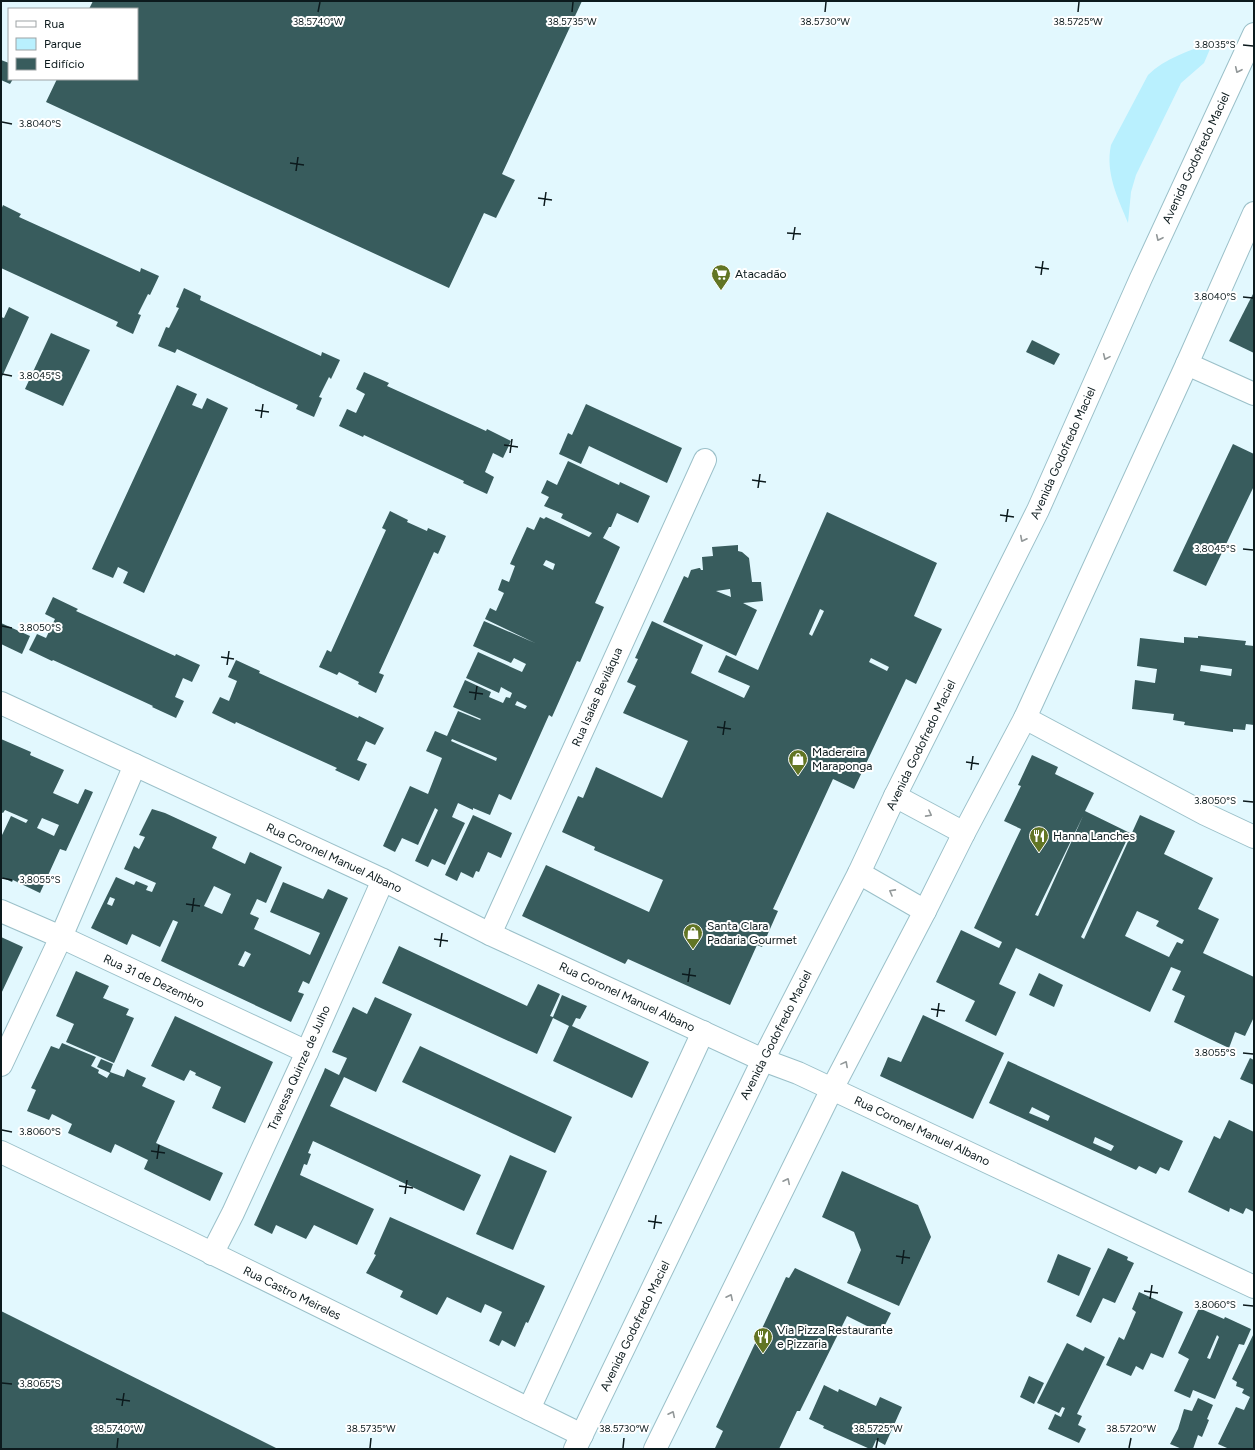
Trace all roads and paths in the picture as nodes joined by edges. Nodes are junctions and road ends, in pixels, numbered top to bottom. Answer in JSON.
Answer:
{"nodes":[{"id":1,"x":1254,"y":34,"type":"edge"},
{"id":2,"x":1254,"y":213,"type":"edge"},
{"id":3,"x":1188,"y":364,"type":"junction"},
{"id":4,"x":1254,"y":394,"type":"edge"},
{"id":5,"x":704,"y":460,"type":"dead end"},
{"id":6,"x":1,"y":703,"type":"edge"},
{"id":7,"x":1025,"y":718,"type":"junction"},
{"id":8,"x":135,"y":765,"type":"junction"},
{"id":9,"x":895,"y":796,"type":"junction"},
{"id":10,"x":964,"y":833,"type":"junction"},
{"id":11,"x":1254,"y":837,"type":"edge"},
{"id":12,"x":859,"y":873,"type":"junction"},
{"id":13,"x":383,"y":880,"type":"junction"},
{"id":14,"x":1,"y":911,"type":"edge"},
{"id":15,"x":925,"y":911,"type":"junction"},
{"id":16,"x":490,"y":934,"type":"junction"},
{"id":17,"x":61,"y":937,"type":"junction"},
{"id":18,"x":703,"y":1032,"type":"junction"},
{"id":19,"x":307,"y":1052,"type":"junction"},
{"id":20,"x":763,"y":1060,"type":"junction"},
{"id":21,"x":1,"y":1065,"type":"edge"},
{"id":22,"x":832,"y":1089,"type":"junction"},
{"id":23,"x":1,"y":1152,"type":"edge"},
{"id":24,"x":212,"y":1254,"type":"junction"},
{"id":25,"x":1254,"y":1287,"type":"edge"},
{"id":26,"x":529,"y":1409,"type":"junction"},
{"id":27,"x":579,"y":1442,"type":"edge"},
{"id":28,"x":655,"y":1449,"type":"edge"}],
"edges":[{"from":1,"to":9,"type":"street","name":"Avenida Godofredo Maciel","one_way":true},
{"from":2,"to":3,"type":"street"},
{"from":3,"to":4,"type":"street"},
{"from":3,"to":7,"type":"street"},
{"from":5,"to":16,"type":"street","name":"Rua Isaías Beviláqua"},
{"from":6,"to":8,"type":"street","name":"Rua Coronel Manuel Albano"},
{"from":7,"to":10,"type":"street"},
{"from":7,"to":11,"type":"street"},
{"from":8,"to":13,"type":"street","name":"Rua Coronel Manuel Albano"},
{"from":8,"to":17,"type":"street"},
{"from":9,"to":10,"type":"street","one_way":true},
{"from":9,"to":12,"type":"street","name":"Avenida Godofredo Maciel"},
{"from":10,"to":15,"type":"street"},
{"from":15,"to":12,"type":"street","one_way":true},
{"from":12,"to":20,"type":"street","name":"Avenida Godofredo Maciel"},
{"from":13,"to":16,"type":"street","name":"Rua Coronel Manuel Albano"},
{"from":13,"to":19,"type":"street","name":"Travessa Quinze de Julho"},
{"from":14,"to":17,"type":"street","name":"Rua 31 de Dezembro"},
{"from":22,"to":15,"type":"street","one_way":true},
{"from":16,"to":18,"type":"street","name":"Rua Coronel Manuel Albano"},
{"from":17,"to":19,"type":"street","name":"Rua 31 de Dezembro"},
{"from":17,"to":21,"type":"street"},
{"from":18,"to":20,"type":"street","name":"Rua Coronel Manuel Albano"},
{"from":18,"to":26,"type":"street"},
{"from":19,"to":24,"type":"street","name":"Travessa Quinze de Julho"},
{"from":20,"to":22,"type":"street","name":"Rua Coronel Manuel Albano"},
{"from":20,"to":27,"type":"street","name":"Avenida Godofredo Maciel"},
{"from":22,"to":25,"type":"street","name":"Rua Coronel Manuel Albano"},
{"from":28,"to":22,"type":"street","one_way":true},
{"from":23,"to":24,"type":"street","name":"Rua Castro Meireles"},
{"from":24,"to":26,"type":"street","name":"Rua Castro Meireles"},
{"from":26,"to":27,"type":"street","name":"Rua Castro Meireles"}]}
